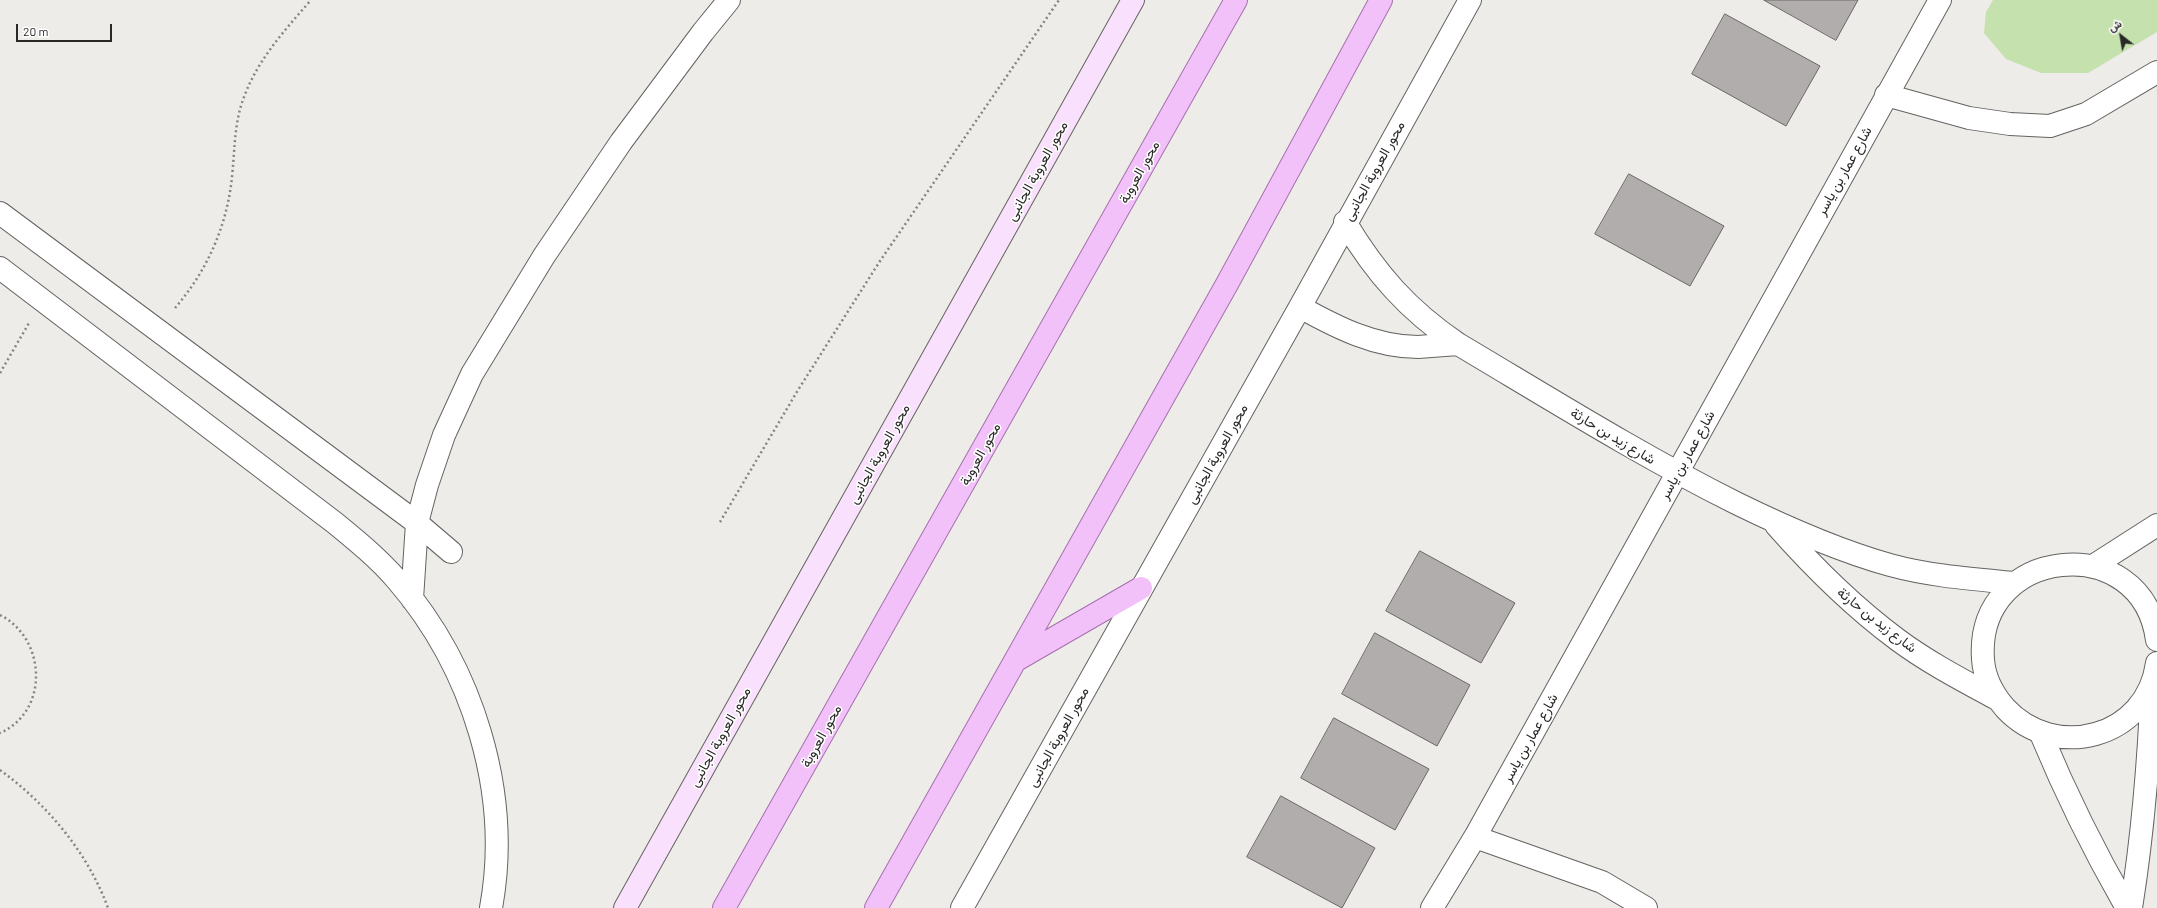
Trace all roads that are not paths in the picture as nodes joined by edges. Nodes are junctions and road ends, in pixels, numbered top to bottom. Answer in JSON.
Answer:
{"nodes":[{"id":1,"x":729,"y":0,"type":"edge"},
{"id":2,"x":1132,"y":0,"type":"edge"},
{"id":3,"x":1236,"y":0,"type":"edge"},
{"id":4,"x":1381,"y":0,"type":"edge"},
{"id":5,"x":1470,"y":0,"type":"edge"},
{"id":6,"x":1940,"y":0,"type":"edge"},
{"id":7,"x":2157,"y":72,"type":"edge"},
{"id":8,"x":1886,"y":95,"type":"junction"},
{"id":9,"x":0,"y":213,"type":"edge"},
{"id":10,"x":1345,"y":222,"type":"junction"},
{"id":11,"x":0,"y":268,"type":"edge"},
{"id":12,"x":1300,"y":307,"type":"junction"},
{"id":13,"x":1458,"y":344,"type":"junction"},
{"id":14,"x":1677,"y":474,"type":"junction"},
{"id":15,"x":1773,"y":521,"type":"junction"},
{"id":16,"x":417,"y":523,"type":"junction"},
{"id":17,"x":2157,"y":525,"type":"edge"},
{"id":18,"x":451,"y":552,"type":"dead end"},
{"id":19,"x":2093,"y":566,"type":"junction"},
{"id":20,"x":2014,"y":583,"type":"junction"},
{"id":21,"x":1141,"y":588,"type":"junction"},
{"id":22,"x":412,"y":599,"type":"junction"},
{"id":23,"x":2157,"y":640,"type":"edge"},
{"id":24,"x":1017,"y":659,"type":"junction"},
{"id":25,"x":2154,"y":673,"type":"edge"},
{"id":26,"x":1997,"y":699,"type":"junction"},
{"id":27,"x":2041,"y":734,"type":"junction"},
{"id":28,"x":1474,"y":837,"type":"junction"},
{"id":29,"x":491,"y":908,"type":"edge"},
{"id":30,"x":625,"y":908,"type":"edge"},
{"id":31,"x":724,"y":908,"type":"edge"},
{"id":32,"x":876,"y":908,"type":"edge"},
{"id":33,"x":962,"y":908,"type":"edge"},
{"id":34,"x":1432,"y":908,"type":"edge"},
{"id":35,"x":1646,"y":908,"type":"edge"},
{"id":36,"x":2127,"y":908,"type":"edge"},
{"id":37,"x":2131,"y":908,"type":"edge"}],
"edges":[{"from":1,"to":16,"type":"street"},
{"from":2,"to":30,"type":"street","name":"محور العروبة الجانبى"},
{"from":3,"to":31,"type":"main road","name":"محور العروبة"},
{"from":4,"to":24,"type":"main road"},
{"from":5,"to":10,"type":"street","name":"محور العروبة الجانبى"},
{"from":6,"to":8,"type":"street","name":"شارع عمار بن ياسر"},
{"from":7,"to":8,"type":"street"},
{"from":8,"to":14,"type":"street","name":"شارع عمار بن ياسر"},
{"from":9,"to":16,"type":"street"},
{"from":10,"to":12,"type":"street","name":"محور العروبة الجانبى"},
{"from":10,"to":13,"type":"street","name":"شارع زيد بن حارثة"},
{"from":11,"to":22,"type":"street"},
{"from":12,"to":13,"type":"street"},
{"from":12,"to":21,"type":"street","name":"محور العروبة الجانبى"},
{"from":13,"to":14,"type":"street","name":"شارع زيد بن حارثة"},
{"from":14,"to":15,"type":"street","name":"شارع زيد بن حارثة"},
{"from":14,"to":28,"type":"street","name":"شارع عمار بن ياسر"},
{"from":15,"to":20,"type":"street","name":"شارع زيد بن حارثة"},
{"from":15,"to":26,"type":"street","name":"شارع زيد بن حارثة"},
{"from":16,"to":18,"type":"street"},
{"from":16,"to":22,"type":"street"},
{"from":17,"to":19,"type":"street"},
{"from":19,"to":20,"type":"street"},
{"from":19,"to":23,"type":"street"},
{"from":20,"to":26,"type":"street"},
{"from":21,"to":24,"type":"main road"},
{"from":21,"to":33,"type":"street","name":"محور العروبة الجانبى"},
{"from":22,"to":29,"type":"street"},
{"from":24,"to":32,"type":"main road"},
{"from":25,"to":27,"type":"street"},
{"from":25,"to":37,"type":"street"},
{"from":26,"to":27,"type":"street"},
{"from":27,"to":36,"type":"street"},
{"from":28,"to":34,"type":"street","name":"شارع عمار بن ياسر"},
{"from":28,"to":35,"type":"street"}]}
